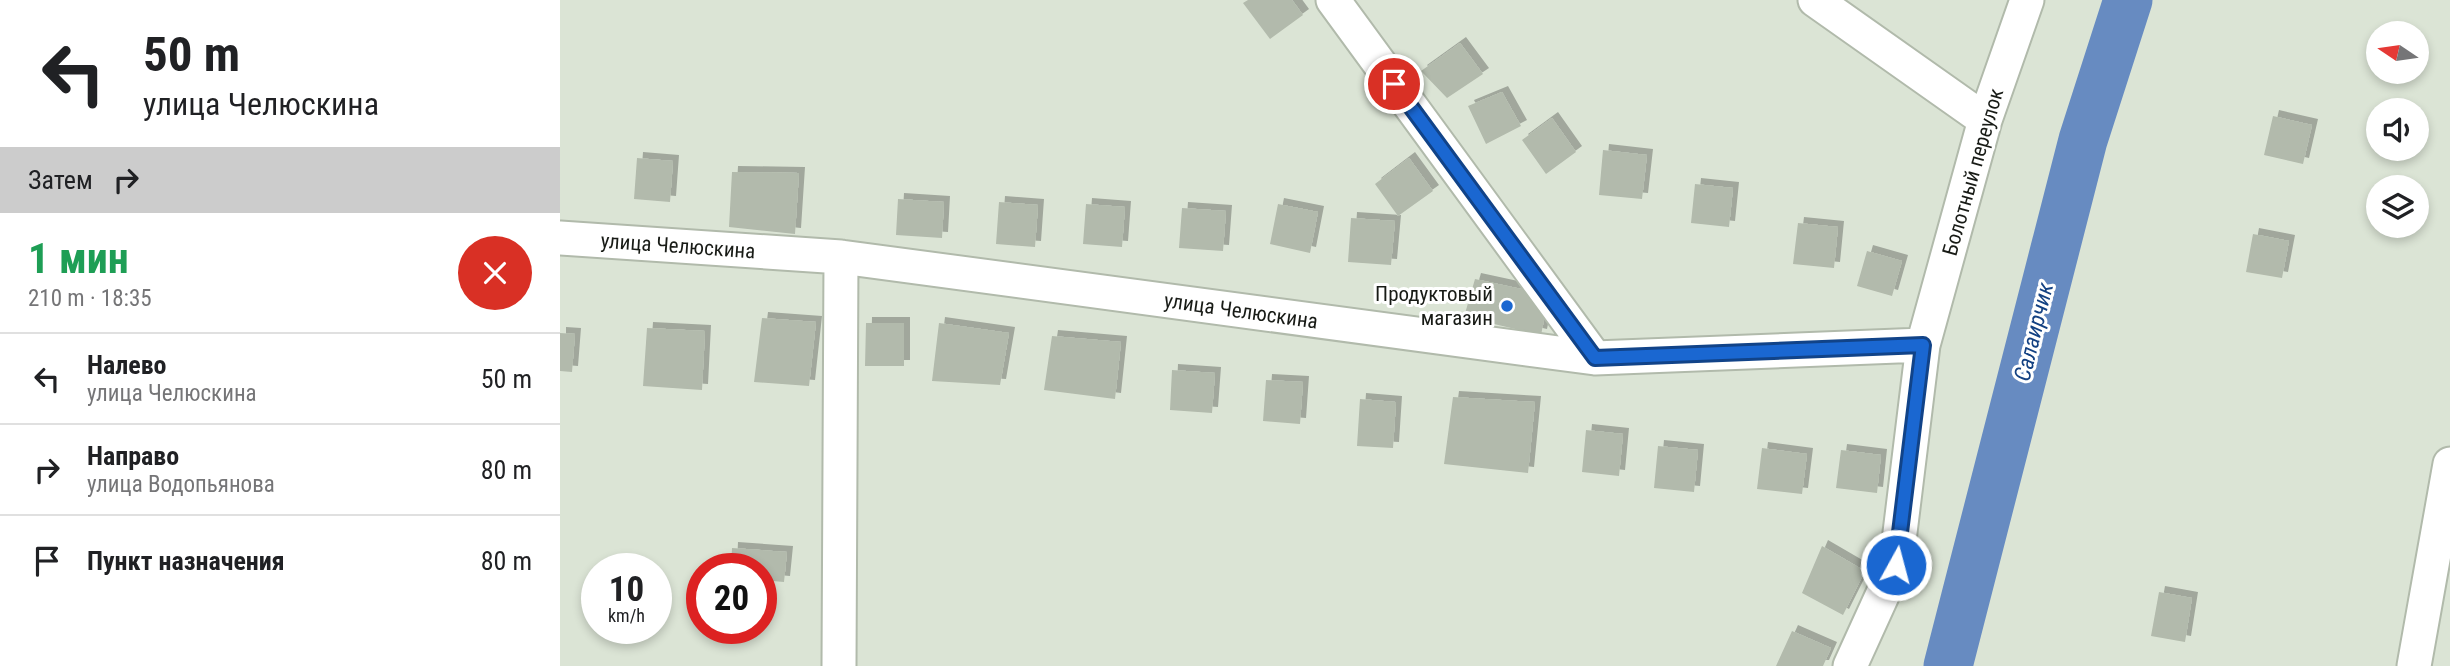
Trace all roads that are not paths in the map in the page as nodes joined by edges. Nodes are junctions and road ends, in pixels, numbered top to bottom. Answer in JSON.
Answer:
{"nodes":[{"id":1,"x":1333,"y":0,"type":"edge"},
{"id":2,"x":1815,"y":0,"type":"edge"},
{"id":3,"x":2027,"y":0,"type":"edge"},
{"id":4,"x":1985,"y":120,"type":"junction"},
{"id":5,"x":560,"y":238,"type":"edge"},
{"id":6,"x":841,"y":257,"type":"junction"},
{"id":7,"x":1923,"y":345,"type":"junction"},
{"id":8,"x":1595,"y":358,"type":"junction"},
{"id":9,"x":2450,"y":464,"type":"edge"},
{"id":10,"x":839,"y":666,"type":"edge"},
{"id":11,"x":1850,"y":666,"type":"edge"},
{"id":12,"x":2414,"y":666,"type":"edge"}],
"edges":[{"from":1,"to":8,"type":"lane"},
{"from":2,"to":4,"type":"lane"},
{"from":3,"to":4,"type":"lane","name":"Болотный переулок"},
{"from":4,"to":7,"type":"lane","name":"Болотный переулок"},
{"from":5,"to":6,"type":"lane","name":"улица Челюскина"},
{"from":6,"to":8,"type":"lane","name":"улица Челюскина"},
{"from":6,"to":10,"type":"lane"},
{"from":7,"to":8,"type":"lane","name":"улица Челюскина"},
{"from":7,"to":11,"type":"lane","name":"Болотный переулок"},
{"from":9,"to":12,"type":"lane"}]}
